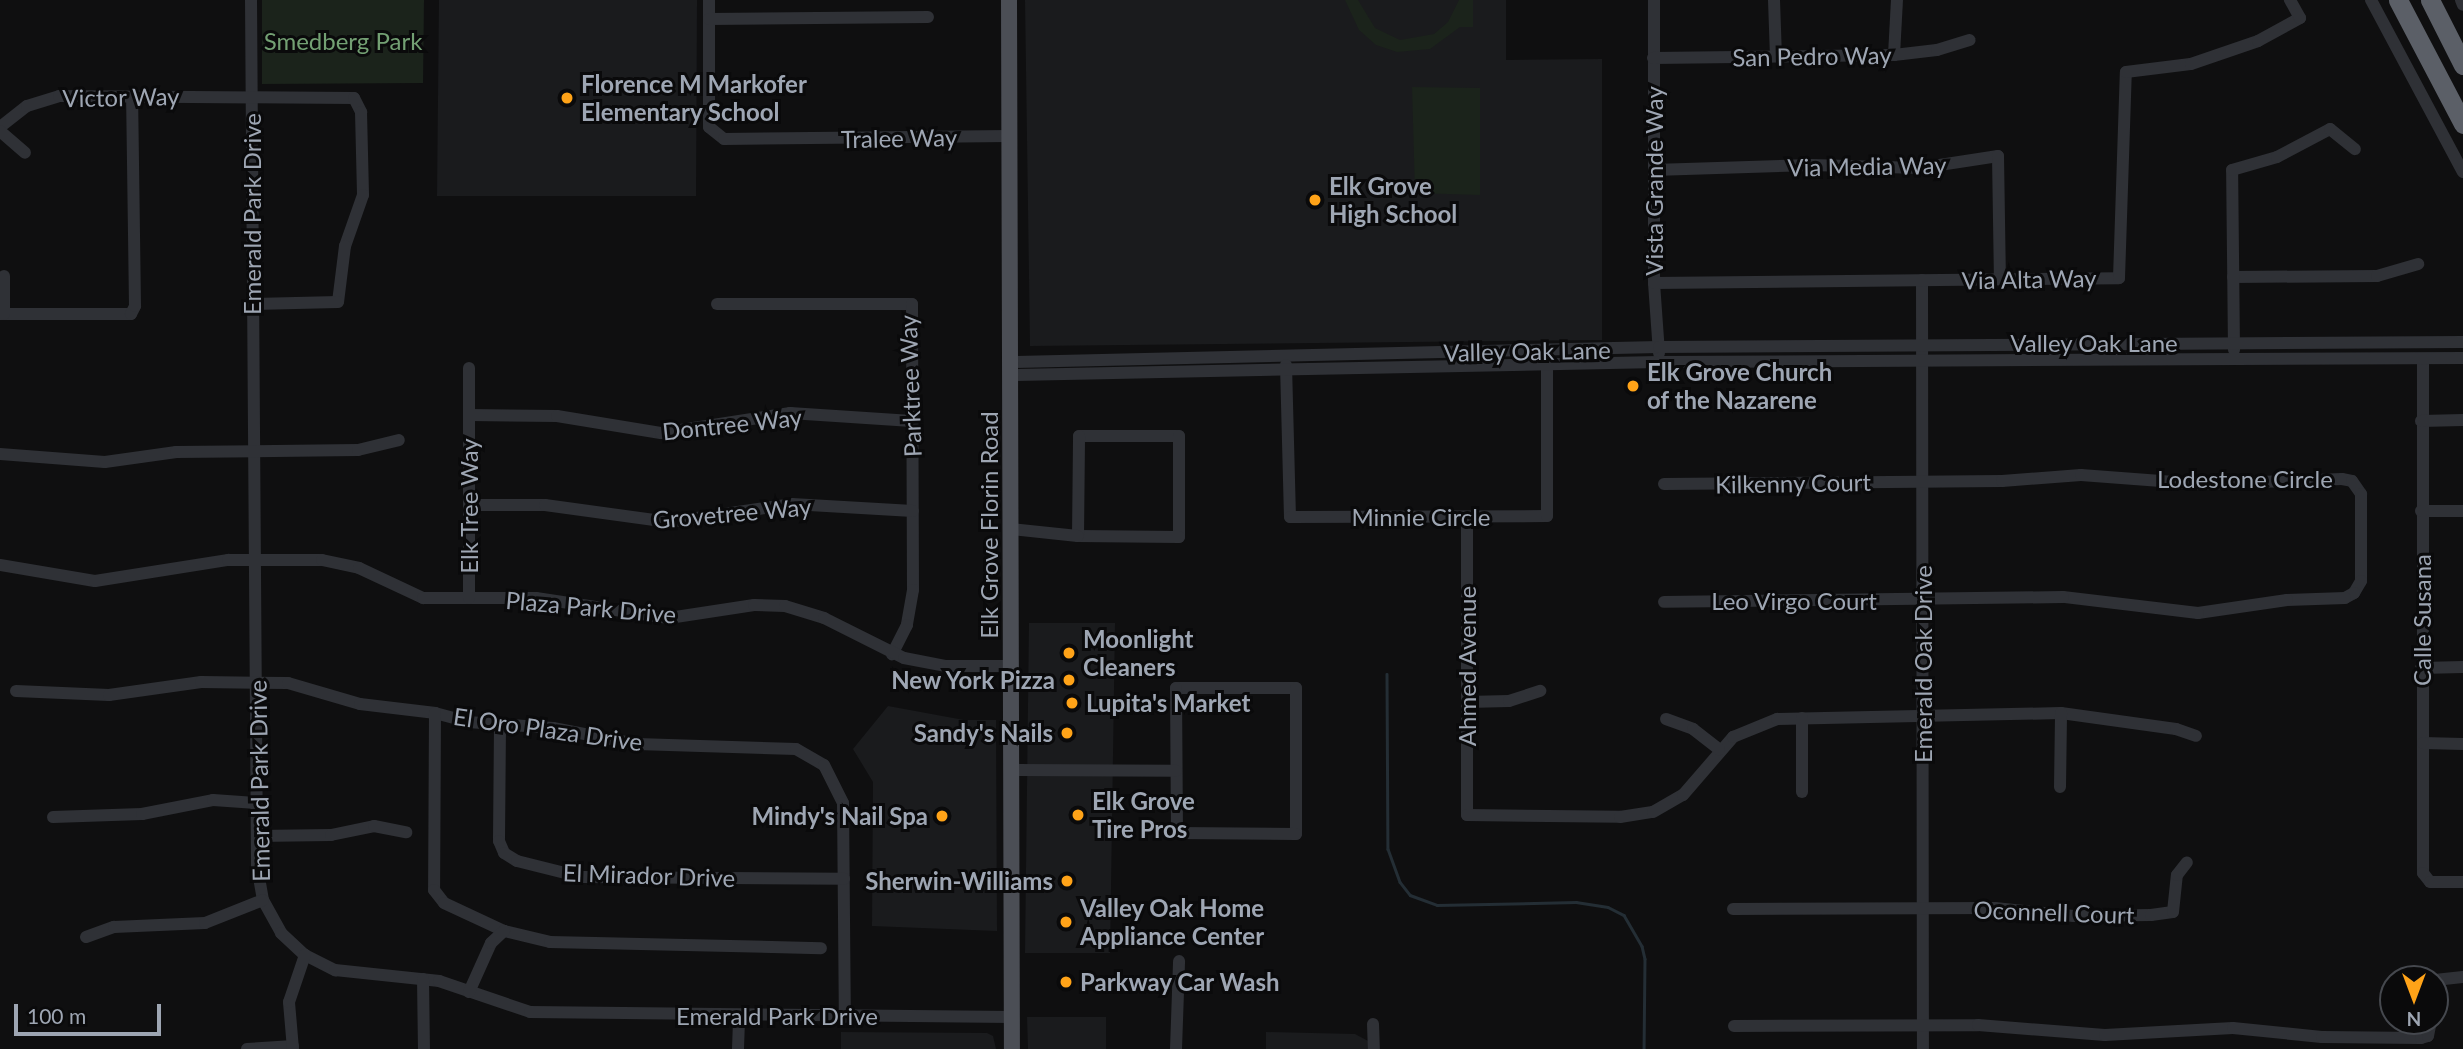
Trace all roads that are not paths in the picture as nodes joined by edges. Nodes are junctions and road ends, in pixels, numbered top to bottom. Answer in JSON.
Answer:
{"nodes":[{"id":1,"x":251,"y":0,"type":"edge"},
{"id":2,"x":709,"y":0,"type":"edge"},
{"id":3,"x":1009,"y":0,"type":"edge"},
{"id":4,"x":1654,"y":0,"type":"edge"},
{"id":5,"x":1774,"y":0,"type":"edge"},
{"id":6,"x":1897,"y":0,"type":"edge"},
{"id":7,"x":2290,"y":0,"type":"edge"},
{"id":8,"x":2371,"y":0,"type":"edge"},
{"id":9,"x":2398,"y":0,"type":"edge"},
{"id":10,"x":2430,"y":0,"type":"edge"},
{"id":11,"x":928,"y":17,"type":"dead end"},
{"id":12,"x":709,"y":19,"type":"junction"},
{"id":13,"x":1970,"y":40,"type":"dead end"},
{"id":14,"x":1894,"y":55,"type":"junction"},
{"id":15,"x":1776,"y":56,"type":"junction"},
{"id":16,"x":1653,"y":58,"type":"junction"},
{"id":17,"x":2463,"y":65,"type":"edge"},
{"id":18,"x":251,"y":94,"type":"junction"},
{"id":19,"x":132,"y":97,"type":"junction"},
{"id":20,"x":2463,"y":124,"type":"edge"},
{"id":21,"x":0,"y":129,"type":"edge"},
{"id":22,"x":1010,"y":136,"type":"junction"},
{"id":23,"x":2356,"y":149,"type":"dead end"},
{"id":24,"x":25,"y":153,"type":"dead end"},
{"id":25,"x":1654,"y":170,"type":"junction"},
{"id":26,"x":2463,"y":172,"type":"edge"},
{"id":27,"x":2418,"y":264,"type":"dead end"},
{"id":28,"x":5,"y":276,"type":"dead end"},
{"id":29,"x":2233,"y":278,"type":"junction"},
{"id":30,"x":2000,"y":279,"type":"junction"},
{"id":31,"x":1922,"y":280,"type":"junction"},
{"id":32,"x":1654,"y":283,"type":"junction"},
{"id":33,"x":253,"y":304,"type":"junction"},
{"id":34,"x":717,"y":304,"type":"dead end"},
{"id":35,"x":2,"y":314,"type":"edge"},
{"id":36,"x":2463,"y":342,"type":"edge"},
{"id":37,"x":2234,"y":343,"type":"junction"},
{"id":38,"x":1922,"y":344,"type":"junction"},
{"id":39,"x":1660,"y":347,"type":"junction"},
{"id":40,"x":1547,"y":351,"type":"junction"},
{"id":41,"x":2463,"y":358,"type":"edge"},
{"id":42,"x":2423,"y":359,"type":"junction"},
{"id":43,"x":2234,"y":360,"type":"junction"},
{"id":44,"x":1922,"y":361,"type":"junction"},
{"id":45,"x":1659,"y":362,"type":"junction"},
{"id":46,"x":1286,"y":364,"type":"junction"},
{"id":47,"x":1547,"y":366,"type":"junction"},
{"id":48,"x":469,"y":368,"type":"dead end"},
{"id":49,"x":1011,"y":368,"type":"junction"},
{"id":50,"x":469,"y":415,"type":"junction"},
{"id":51,"x":2463,"y":420,"type":"edge"},
{"id":52,"x":912,"y":421,"type":"junction"},
{"id":53,"x":2421,"y":421,"type":"junction"},
{"id":54,"x":399,"y":440,"type":"dead end"},
{"id":55,"x":254,"y":451,"type":"junction"},
{"id":56,"x":0,"y":454,"type":"edge"},
{"id":57,"x":1923,"y":482,"type":"junction"},
{"id":58,"x":1664,"y":484,"type":"dead end"},
{"id":59,"x":469,"y":505,"type":"junction"},
{"id":60,"x":913,"y":511,"type":"junction"},
{"id":61,"x":2421,"y":511,"type":"junction"},
{"id":62,"x":2463,"y":512,"type":"edge"},
{"id":63,"x":1467,"y":517,"type":"junction"},
{"id":64,"x":1011,"y":529,"type":"junction"},
{"id":65,"x":1078,"y":536,"type":"junction"},
{"id":66,"x":255,"y":559,"type":"junction"},
{"id":67,"x":0,"y":565,"type":"edge"},
{"id":68,"x":469,"y":598,"type":"junction"},
{"id":69,"x":1923,"y":601,"type":"junction"},
{"id":70,"x":1664,"y":602,"type":"dead end"},
{"id":71,"x":892,"y":654,"type":"junction"},
{"id":72,"x":1011,"y":666,"type":"junction"},
{"id":73,"x":2463,"y":667,"type":"edge"},
{"id":74,"x":2421,"y":668,"type":"junction"},
{"id":75,"x":256,"y":682,"type":"junction"},
{"id":76,"x":16,"y":691,"type":"dead end"},
{"id":77,"x":1540,"y":691,"type":"dead end"},
{"id":78,"x":1467,"y":702,"type":"junction"},
{"id":79,"x":435,"y":713,"type":"junction"},
{"id":80,"x":2061,"y":713,"type":"junction"},
{"id":81,"x":1802,"y":718,"type":"junction"},
{"id":82,"x":1923,"y":718,"type":"junction"},
{"id":83,"x":1666,"y":719,"type":"dead end"},
{"id":84,"x":500,"y":725,"type":"junction"},
{"id":85,"x":2196,"y":736,"type":"dead end"},
{"id":86,"x":2423,"y":743,"type":"junction"},
{"id":87,"x":2463,"y":744,"type":"edge"},
{"id":88,"x":1719,"y":749,"type":"junction"},
{"id":89,"x":1012,"y":770,"type":"junction"},
{"id":90,"x":1176,"y":771,"type":"junction"},
{"id":91,"x":2060,"y":787,"type":"dead end"},
{"id":92,"x":1802,"y":792,"type":"dead end"},
{"id":93,"x":257,"y":803,"type":"junction"},
{"id":94,"x":53,"y":817,"type":"dead end"},
{"id":95,"x":406,"y":832,"type":"dead end"},
{"id":96,"x":257,"y":836,"type":"junction"},
{"id":97,"x":2187,"y":862,"type":"dead end"},
{"id":98,"x":844,"y":879,"type":"junction"},
{"id":99,"x":2463,"y":882,"type":"edge"},
{"id":100,"x":263,"y":900,"type":"junction"},
{"id":101,"x":1923,"y":908,"type":"junction"},
{"id":102,"x":1732,"y":909,"type":"dead end"},
{"id":103,"x":504,"y":931,"type":"junction"},
{"id":104,"x":86,"y":937,"type":"dead end"},
{"id":105,"x":821,"y":948,"type":"dead end"},
{"id":106,"x":305,"y":955,"type":"junction"},
{"id":107,"x":1179,"y":961,"type":"dead end"},
{"id":108,"x":423,"y":979,"type":"junction"},
{"id":109,"x":469,"y":992,"type":"junction"},
{"id":110,"x":739,"y":1016,"type":"junction"},
{"id":111,"x":845,"y":1017,"type":"junction"},
{"id":112,"x":1012,"y":1017,"type":"junction"},
{"id":113,"x":1373,"y":1024,"type":"dead end"},
{"id":114,"x":1923,"y":1025,"type":"junction"},
{"id":115,"x":1734,"y":1026,"type":"dead end"},
{"id":116,"x":2428,"y":1035,"type":"edge"},
{"id":117,"x":293,"y":1048,"type":"edge"},
{"id":118,"x":247,"y":1049,"type":"edge"},
{"id":119,"x":424,"y":1049,"type":"edge"},
{"id":120,"x":738,"y":1049,"type":"edge"},
{"id":121,"x":1012,"y":1049,"type":"edge"},
{"id":122,"x":1176,"y":1049,"type":"edge"},
{"id":123,"x":1374,"y":1049,"type":"edge"},
{"id":124,"x":1923,"y":1049,"type":"edge"}],
"edges":[{"from":1,"to":18,"type":"street","name":"Emerald Park Drive"},
{"from":2,"to":12,"type":"street","name":"Tralee Way"},
{"from":3,"to":22,"type":"main road","name":"Elk Grove Florin Road"},
{"from":4,"to":16,"type":"street","name":"Vista Grande Way"},
{"from":5,"to":15,"type":"street"},
{"from":6,"to":14,"type":"street"},
{"from":7,"to":30,"type":"street","name":"Via Alta Way"},
{"from":8,"to":26,"type":"street"},
{"from":9,"to":20,"type":"highway"},
{"from":10,"to":17,"type":"highway"},
{"from":11,"to":12,"type":"street"},
{"from":12,"to":22,"type":"street","name":"Tralee Way"},
{"from":13,"to":14,"type":"street","name":"San Pedro Way"},
{"from":14,"to":15,"type":"street","name":"San Pedro Way"},
{"from":15,"to":16,"type":"street","name":"San Pedro Way"},
{"from":16,"to":25,"type":"street","name":"Vista Grande Way"},
{"from":18,"to":19,"type":"street","name":"Victor Way"},
{"from":18,"to":33,"type":"street","name":"Emerald Park Drive"},
{"from":18,"to":33,"type":"street","name":"Victor Way"},
{"from":19,"to":21,"type":"street","name":"Victor Way"},
{"from":19,"to":35,"type":"street"},
{"from":21,"to":24,"type":"street","name":"Victor Way"},
{"from":22,"to":49,"type":"main road","name":"Elk Grove Florin Road"},
{"from":23,"to":29,"type":"street"},
{"from":25,"to":30,"type":"street","name":"Via Media Way"},
{"from":25,"to":32,"type":"street","name":"Vista Grande Way"},
{"from":27,"to":29,"type":"street"},
{"from":28,"to":35,"type":"street"},
{"from":29,"to":37,"type":"street"},
{"from":30,"to":31,"type":"street","name":"Via Alta Way"},
{"from":31,"to":32,"type":"street","name":"Via Alta Way"},
{"from":31,"to":38,"type":"street","name":"Emerald Oak Drive"},
{"from":32,"to":39,"type":"street","name":"Vista Grande Way"},
{"from":33,"to":55,"type":"street","name":"Emerald Park Drive"},
{"from":34,"to":52,"type":"street","name":"Parktree Way"},
{"from":36,"to":37,"type":"street","name":"Valley Oak Lane"},
{"from":37,"to":38,"type":"street","name":"Valley Oak Lane"},
{"from":37,"to":43,"type":"street"},
{"from":38,"to":39,"type":"street","name":"Valley Oak Lane"},
{"from":38,"to":44,"type":"street","name":"Emerald Oak Drive"},
{"from":39,"to":40,"type":"street","name":"Valley Oak Lane"},
{"from":39,"to":45,"type":"street","name":"Vista Grande Way"},
{"from":40,"to":46,"type":"street","name":"Valley Oak Lane"},
{"from":40,"to":47,"type":"street","name":"Minnie Circle"},
{"from":41,"to":42,"type":"street","name":"Valley Oak Lane"},
{"from":42,"to":43,"type":"street","name":"Valley Oak Lane"},
{"from":42,"to":53,"type":"street","name":"Calle Susana"},
{"from":43,"to":44,"type":"street","name":"Valley Oak Lane"},
{"from":44,"to":45,"type":"street","name":"Valley Oak Lane"},
{"from":44,"to":57,"type":"street","name":"Emerald Oak Drive"},
{"from":45,"to":47,"type":"street","name":"Valley Oak Lane"},
{"from":46,"to":47,"type":"street","name":"Valley Oak Lane"},
{"from":46,"to":49,"type":"street","name":"Valley Oak Lane"},
{"from":46,"to":63,"type":"street","name":"Minnie Circle"},
{"from":47,"to":63,"type":"street","name":"Minnie Circle"},
{"from":48,"to":50,"type":"street","name":"Elk Tree Way"},
{"from":49,"to":64,"type":"main road","name":"Elk Grove Florin Road"},
{"from":50,"to":52,"type":"street","name":"Dontree Way"},
{"from":50,"to":59,"type":"street","name":"Elk Tree Way"},
{"from":51,"to":53,"type":"street"},
{"from":52,"to":60,"type":"street","name":"Parktree Way"},
{"from":53,"to":61,"type":"street","name":"Calle Susana"},
{"from":54,"to":55,"type":"street"},
{"from":55,"to":56,"type":"street"},
{"from":55,"to":66,"type":"street","name":"Emerald Park Drive"},
{"from":57,"to":58,"type":"street","name":"Kilkenny Court"},
{"from":57,"to":69,"type":"street","name":"Emerald Oak Drive"},
{"from":57,"to":69,"type":"street","name":"Lodestone Circle"},
{"from":59,"to":60,"type":"street","name":"Grovetree Way"},
{"from":59,"to":68,"type":"street","name":"Elk Tree Way"},
{"from":60,"to":71,"type":"street","name":"Parktree Way"},
{"from":61,"to":62,"type":"street"},
{"from":61,"to":74,"type":"street","name":"Calle Susana"},
{"from":63,"to":78,"type":"street","name":"Ahmed Avenue"},
{"from":64,"to":65,"type":"street"},
{"from":64,"to":72,"type":"main road","name":"Elk Grove Florin Road"},
{"from":65,"to":65,"type":"street"},
{"from":66,"to":67,"type":"street","name":"Plaza Park Drive"},
{"from":66,"to":68,"type":"street","name":"Plaza Park Drive"},
{"from":66,"to":75,"type":"street","name":"Emerald Park Drive"},
{"from":68,"to":71,"type":"street","name":"Plaza Park Drive"},
{"from":69,"to":70,"type":"street","name":"Leo Virgo Court"},
{"from":69,"to":82,"type":"street","name":"Emerald Oak Drive"},
{"from":71,"to":72,"type":"street","name":"Plaza Park Drive"},
{"from":72,"to":89,"type":"main road","name":"Elk Grove Florin Road"},
{"from":73,"to":74,"type":"street"},
{"from":74,"to":86,"type":"street","name":"Calle Susana"},
{"from":75,"to":76,"type":"street","name":"El Oro Plaza Drive"},
{"from":75,"to":79,"type":"street","name":"El Oro Plaza Drive"},
{"from":75,"to":93,"type":"street","name":"Emerald Park Drive"},
{"from":77,"to":78,"type":"street"},
{"from":78,"to":88,"type":"street","name":"Ahmed Avenue"},
{"from":79,"to":84,"type":"street","name":"El Oro Plaza Drive"},
{"from":79,"to":103,"type":"street"},
{"from":80,"to":82,"type":"street"},
{"from":80,"to":85,"type":"street"},
{"from":80,"to":91,"type":"street"},
{"from":81,"to":82,"type":"street"},
{"from":81,"to":88,"type":"street"},
{"from":81,"to":92,"type":"street"},
{"from":82,"to":101,"type":"street","name":"Emerald Oak Drive"},
{"from":83,"to":88,"type":"street"},
{"from":84,"to":98,"type":"street","name":"El Oro Plaza Drive"},
{"from":84,"to":98,"type":"street","name":"El Mirador Drive"},
{"from":86,"to":87,"type":"street"},
{"from":86,"to":99,"type":"street","name":"Calle Susana"},
{"from":89,"to":90,"type":"street"},
{"from":89,"to":112,"type":"main road","name":"Elk Grove Florin Road"},
{"from":90,"to":90,"type":"street"},
{"from":93,"to":94,"type":"street"},
{"from":93,"to":96,"type":"street","name":"Emerald Park Drive"},
{"from":95,"to":96,"type":"street"},
{"from":96,"to":100,"type":"street","name":"Emerald Park Drive"},
{"from":97,"to":101,"type":"street","name":"Oconnell Court"},
{"from":98,"to":111,"type":"street","name":"El Oro Plaza Drive"},
{"from":100,"to":104,"type":"street"},
{"from":100,"to":106,"type":"street","name":"Emerald Park Drive"},
{"from":101,"to":102,"type":"street"},
{"from":101,"to":114,"type":"street","name":"Emerald Oak Drive"},
{"from":103,"to":105,"type":"street"},
{"from":103,"to":109,"type":"street"},
{"from":106,"to":108,"type":"street","name":"Emerald Park Drive"},
{"from":106,"to":117,"type":"street"},
{"from":107,"to":122,"type":"street"},
{"from":108,"to":109,"type":"street","name":"Emerald Park Drive"},
{"from":108,"to":119,"type":"street"},
{"from":109,"to":110,"type":"street","name":"Emerald Park Drive"},
{"from":110,"to":111,"type":"street","name":"Emerald Park Drive"},
{"from":110,"to":120,"type":"street"},
{"from":111,"to":112,"type":"street","name":"Emerald Park Drive"},
{"from":112,"to":121,"type":"main road","name":"Elk Grove Florin Road"},
{"from":113,"to":123,"type":"street"},
{"from":114,"to":115,"type":"street"},
{"from":114,"to":116,"type":"street"},
{"from":114,"to":124,"type":"street","name":"Emerald Oak Drive"},
{"from":117,"to":118,"type":"street"}]}
